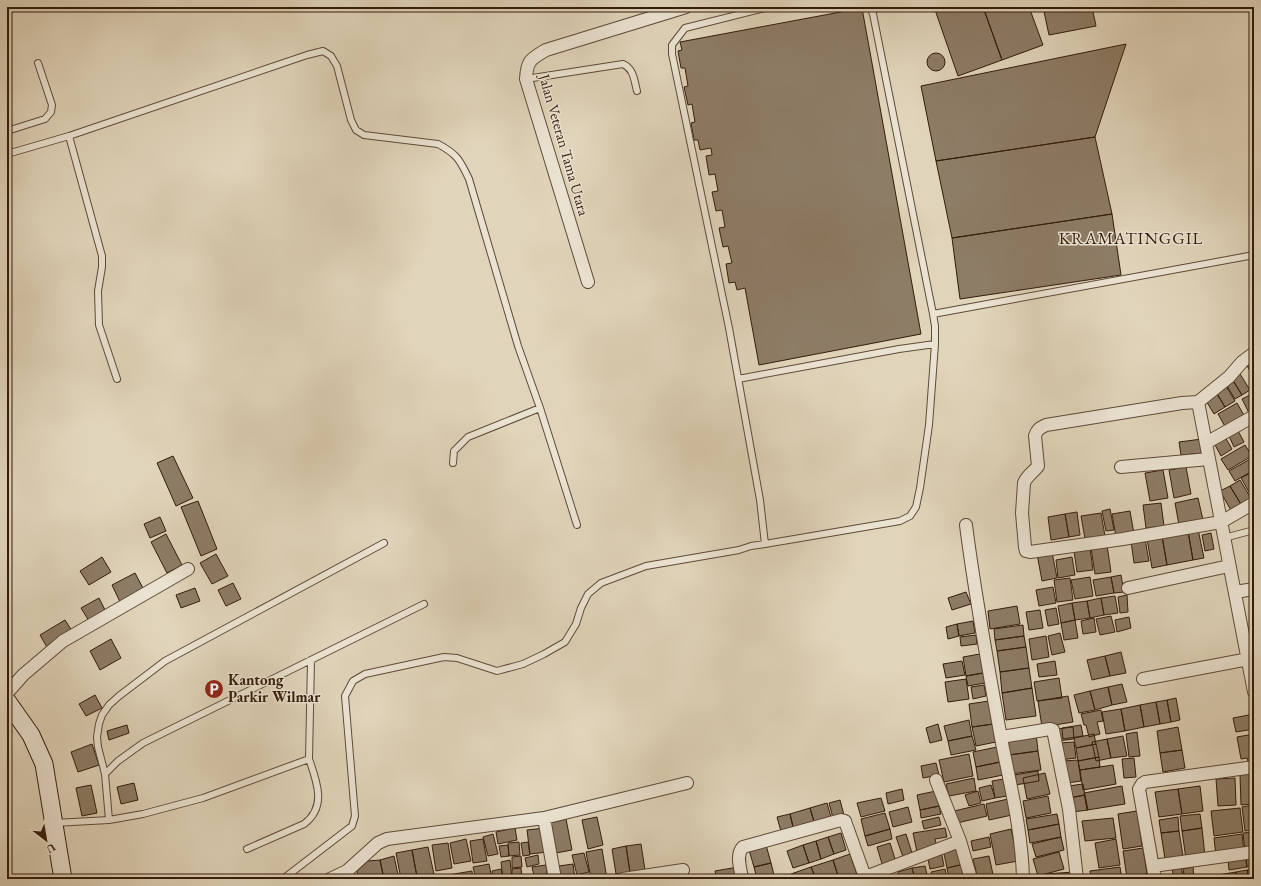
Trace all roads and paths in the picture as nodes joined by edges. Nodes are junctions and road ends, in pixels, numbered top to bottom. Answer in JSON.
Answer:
{"nodes":[{"id":1,"x":686,"y":7,"type":"edge"},
{"id":2,"x":768,"y":7,"type":"edge"},
{"id":3,"x":870,"y":7,"type":"edge"},
{"id":4,"x":38,"y":63,"type":"dead end"},
{"id":5,"x":526,"y":79,"type":"junction"},
{"id":6,"x":637,"y":91,"type":"dead end"},
{"id":7,"x":7,"y":131,"type":"edge"},
{"id":8,"x":69,"y":136,"type":"junction"},
{"id":9,"x":7,"y":154,"type":"edge"},
{"id":10,"x":1254,"y":255,"type":"edge"},
{"id":11,"x":588,"y":282,"type":"dead end"},
{"id":12,"x":933,"y":314,"type":"junction"},
{"id":13,"x":935,"y":344,"type":"junction"},
{"id":14,"x":1254,"y":353,"type":"edge"},
{"id":15,"x":117,"y":379,"type":"dead end"},
{"id":16,"x":738,"y":379,"type":"junction"},
{"id":17,"x":1198,"y":402,"type":"junction"},
{"id":18,"x":540,"y":408,"type":"junction"},
{"id":19,"x":1254,"y":416,"type":"edge"},
{"id":20,"x":1206,"y":443,"type":"junction"},
{"id":21,"x":1209,"y":459,"type":"junction"},
{"id":22,"x":453,"y":463,"type":"dead end"},
{"id":23,"x":1122,"y":467,"type":"dead end"},
{"id":24,"x":1254,"y":503,"type":"edge"},
{"id":25,"x":1221,"y":522,"type":"junction"},
{"id":26,"x":577,"y":525,"type":"dead end"},
{"id":27,"x":966,"y":525,"type":"dead end"},
{"id":28,"x":1254,"y":530,"type":"edge"},
{"id":29,"x":1224,"y":538,"type":"junction"},
{"id":30,"x":384,"y":543,"type":"dead end"},
{"id":31,"x":765,"y":544,"type":"junction"},
{"id":32,"x":1229,"y":566,"type":"junction"},
{"id":33,"x":188,"y":569,"type":"dead end"},
{"id":34,"x":1128,"y":588,"type":"dead end"},
{"id":35,"x":1254,"y":589,"type":"edge"},
{"id":36,"x":1235,"y":592,"type":"junction"},
{"id":37,"x":424,"y":604,"type":"dead end"},
{"id":38,"x":1251,"y":659,"type":"edge"},
{"id":39,"x":311,"y":660,"type":"junction"},
{"id":40,"x":1143,"y":679,"type":"dead end"},
{"id":41,"x":1254,"y":692,"type":"edge"},
{"id":42,"x":8,"y":702,"type":"edge"},
{"id":43,"x":1001,"y":737,"type":"junction"},
{"id":44,"x":310,"y":759,"type":"junction"},
{"id":45,"x":1254,"y":767,"type":"edge"},
{"id":46,"x":105,"y":774,"type":"junction"},
{"id":47,"x":936,"y":780,"type":"dead end"},
{"id":48,"x":688,"y":783,"type":"dead end"},
{"id":49,"x":544,"y":818,"type":"junction"},
{"id":50,"x":109,"y":820,"type":"junction"},
{"id":51,"x":54,"y":823,"type":"junction"},
{"id":52,"x":960,"y":840,"type":"junction"},
{"id":53,"x":247,"y":849,"type":"dead end"},
{"id":54,"x":1254,"y":852,"type":"edge"},
{"id":55,"x":1153,"y":866,"type":"junction"},
{"id":56,"x":683,"y":870,"type":"dead end"},
{"id":57,"x":348,"y":875,"type":"edge"},
{"id":58,"x":863,"y":878,"type":"edge"},
{"id":59,"x":63,"y":879,"type":"edge"},
{"id":60,"x":283,"y":879,"type":"edge"},
{"id":61,"x":330,"y":879,"type":"edge"},
{"id":62,"x":555,"y":879,"type":"edge"},
{"id":63,"x":623,"y":879,"type":"edge"},
{"id":64,"x":742,"y":879,"type":"edge"},
{"id":65,"x":972,"y":879,"type":"edge"},
{"id":66,"x":1023,"y":879,"type":"edge"},
{"id":67,"x":1077,"y":879,"type":"edge"},
{"id":68,"x":1155,"y":879,"type":"edge"}],
"edges":[{"from":1,"to":5,"type":"street","name":"Jalan Veteran Tama Utara"},
{"from":2,"to":16,"type":"lane"},
{"from":3,"to":12,"type":"lane"},
{"from":4,"to":7,"type":"lane"},
{"from":5,"to":6,"type":"lane"},
{"from":5,"to":11,"type":"street","name":"Jalan Veteran Tama Utara"},
{"from":8,"to":9,"type":"lane"},
{"from":8,"to":15,"type":"lane"},
{"from":8,"to":18,"type":"lane"},
{"from":10,"to":12,"type":"lane"},
{"from":12,"to":13,"type":"lane"},
{"from":13,"to":16,"type":"lane"},
{"from":13,"to":31,"type":"lane"},
{"from":14,"to":17,"type":"street"},
{"from":16,"to":31,"type":"lane"},
{"from":17,"to":20,"type":"street"},
{"from":17,"to":25,"type":"street"},
{"from":18,"to":22,"type":"lane"},
{"from":18,"to":26,"type":"lane"},
{"from":19,"to":20,"type":"street"},
{"from":20,"to":21,"type":"street"},
{"from":21,"to":23,"type":"street"},
{"from":21,"to":25,"type":"street"},
{"from":24,"to":25,"type":"street"},
{"from":25,"to":29,"type":"street"},
{"from":27,"to":43,"type":"street"},
{"from":28,"to":29,"type":"lane"},
{"from":29,"to":32,"type":"street"},
{"from":30,"to":46,"type":"lane"},
{"from":31,"to":60,"type":"lane"},
{"from":32,"to":34,"type":"street"},
{"from":32,"to":36,"type":"street"},
{"from":33,"to":42,"type":"street"},
{"from":35,"to":36,"type":"street"},
{"from":36,"to":38,"type":"street"},
{"from":37,"to":39,"type":"lane"},
{"from":38,"to":40,"type":"street"},
{"from":38,"to":41,"type":"street"},
{"from":39,"to":44,"type":"lane"},
{"from":39,"to":46,"type":"lane"},
{"from":42,"to":51,"type":"main road"},
{"from":43,"to":66,"type":"street"},
{"from":43,"to":67,"type":"street"},
{"from":44,"to":50,"type":"lane"},
{"from":44,"to":53,"type":"lane"},
{"from":45,"to":55,"type":"street"},
{"from":46,"to":50,"type":"lane"},
{"from":47,"to":52,"type":"street"},
{"from":48,"to":49,"type":"street"},
{"from":49,"to":57,"type":"street"},
{"from":49,"to":62,"type":"street"},
{"from":50,"to":51,"type":"lane"},
{"from":51,"to":59,"type":"main road"},
{"from":52,"to":58,"type":"street"},
{"from":52,"to":65,"type":"street"},
{"from":54,"to":55,"type":"street"},
{"from":55,"to":68,"type":"street"},
{"from":56,"to":63,"type":"street"},
{"from":57,"to":61,"type":"street"},
{"from":58,"to":64,"type":"street"}]}
